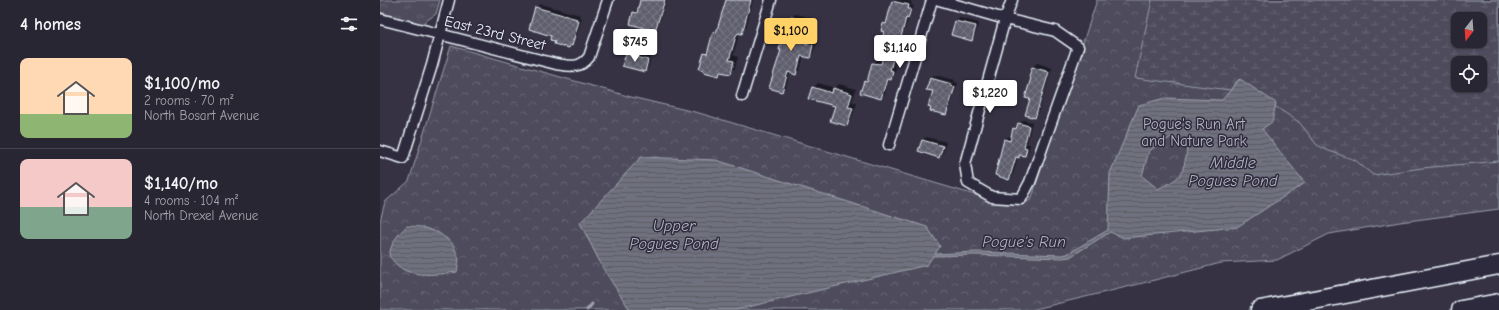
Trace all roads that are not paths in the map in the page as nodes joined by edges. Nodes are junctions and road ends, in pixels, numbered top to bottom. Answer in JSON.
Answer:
{"nodes":[{"id":1,"x":449,"y":0,"type":"edge"},
{"id":2,"x":608,"y":0,"type":"edge"},
{"id":3,"x":771,"y":0,"type":"edge"},
{"id":4,"x":932,"y":0,"type":"edge"},
{"id":5,"x":939,"y":0,"type":"edge"},
{"id":6,"x":1012,"y":0,"type":"edge"},
{"id":7,"x":380,"y":19,"type":"edge"},
{"id":8,"x":1004,"y":19,"type":"junction"},
{"id":9,"x":439,"y":35,"type":"junction"},
{"id":10,"x":742,"y":96,"type":"dead end"},
{"id":11,"x":889,"y":145,"type":"dead end"},
{"id":12,"x":380,"y":152,"type":"edge"},
{"id":13,"x":1499,"y":265,"type":"edge"},
{"id":14,"x":1499,"y":303,"type":"edge"},
{"id":15,"x":1260,"y":310,"type":"edge"},
{"id":16,"x":1461,"y":310,"type":"edge"}],
"edges":[{"from":1,"to":9,"type":"street"},
{"from":2,"to":9,"type":"street","name":"East 23rd Street"},
{"from":3,"to":10,"type":"street"},
{"from":4,"to":11,"type":"street"},
{"from":5,"to":8,"type":"street"},
{"from":6,"to":8,"type":"street"},
{"from":7,"to":9,"type":"street","name":"East 23rd Street"},
{"from":8,"to":8,"type":"street"},
{"from":9,"to":12,"type":"street"},
{"from":13,"to":15,"type":"highway"},
{"from":14,"to":16,"type":"highway"}]}
